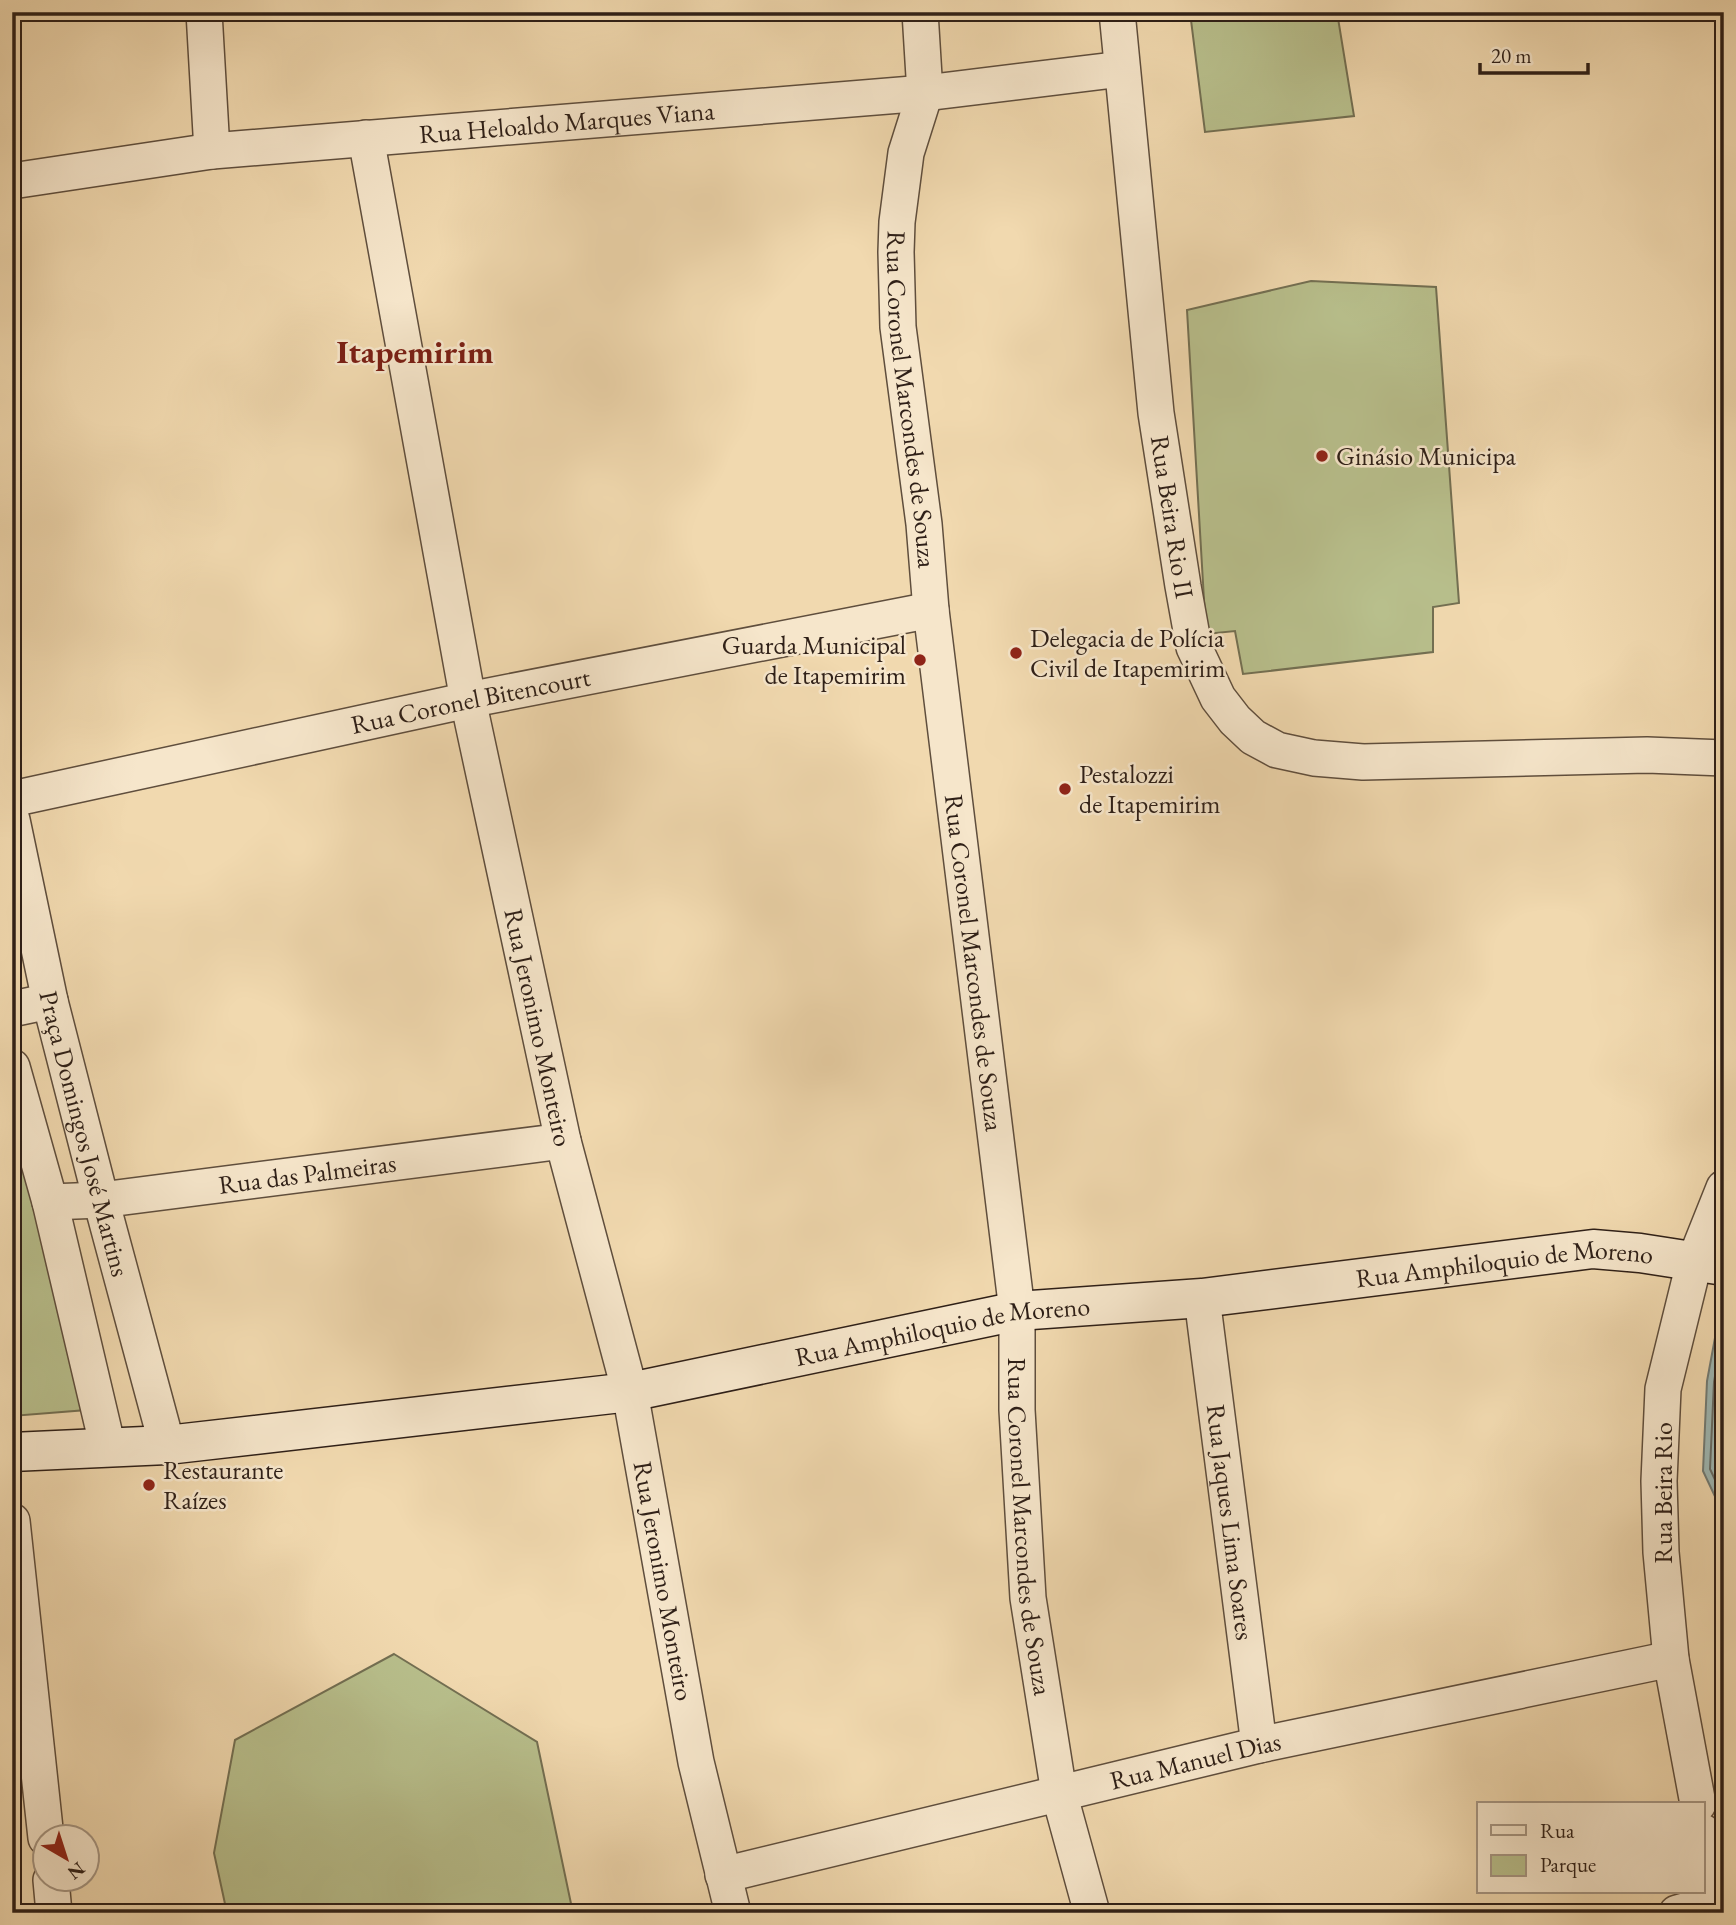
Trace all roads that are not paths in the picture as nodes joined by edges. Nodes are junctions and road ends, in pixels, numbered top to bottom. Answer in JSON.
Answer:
{"nodes":[{"id":1,"x":204,"y":12,"type":"edge"},
{"id":2,"x":920,"y":12,"type":"edge"},
{"id":3,"x":1117,"y":12,"type":"edge"},
{"id":4,"x":1122,"y":69,"type":"junction"},
{"id":5,"x":925,"y":93,"type":"junction"},
{"id":6,"x":366,"y":138,"type":"junction"},
{"id":7,"x":212,"y":151,"type":"junction"},
{"id":8,"x":12,"y":181,"type":"edge"},
{"id":9,"x":931,"y":610,"type":"junction"},
{"id":10,"x":468,"y":701,"type":"junction"},
{"id":11,"x":1724,"y":758,"type":"edge"},
{"id":12,"x":12,"y":799,"type":"edge"},
{"id":13,"x":12,"y":820,"type":"edge"},
{"id":14,"x":50,"y":1000,"type":"junction"},
{"id":15,"x":12,"y":1009,"type":"edge"},
{"id":16,"x":12,"y":1068,"type":"edge"},
{"id":17,"x":563,"y":1140,"type":"junction"},
{"id":18,"x":1724,"y":1188,"type":"edge"},
{"id":19,"x":101,"y":1200,"type":"junction"},
{"id":20,"x":50,"y":1202,"type":"junction"},
{"id":21,"x":1713,"y":1265,"type":"edge"},
{"id":22,"x":1202,"y":1298,"type":"junction"},
{"id":23,"x":1017,"y":1311,"type":"junction"},
{"id":24,"x":631,"y":1392,"type":"junction"},
{"id":25,"x":167,"y":1445,"type":"junction"},
{"id":26,"x":108,"y":1448,"type":"junction"},
{"id":27,"x":12,"y":1452,"type":"edge"},
{"id":28,"x":12,"y":1521,"type":"edge"},
{"id":29,"x":1671,"y":1659,"type":"junction"},
{"id":30,"x":1259,"y":1745,"type":"junction"},
{"id":31,"x":1059,"y":1793,"type":"junction"},
{"id":32,"x":1698,"y":1802,"type":"edge"},
{"id":33,"x":44,"y":1824,"type":"edge"},
{"id":34,"x":1704,"y":1837,"type":"edge"},
{"id":35,"x":723,"y":1875,"type":"junction"},
{"id":36,"x":52,"y":1894,"type":"edge"},
{"id":37,"x":1717,"y":1908,"type":"edge"},
{"id":38,"x":54,"y":1913,"type":"edge"},
{"id":39,"x":733,"y":1913,"type":"edge"},
{"id":40,"x":1092,"y":1913,"type":"edge"},
{"id":41,"x":1676,"y":1913,"type":"edge"}],
"edges":[{"from":1,"to":7,"type":"street"},
{"from":2,"to":5,"type":"street","name":"Rua Coronel Marcondes de Souza"},
{"from":3,"to":4,"type":"street","name":"Rua Beira Rio II"},
{"from":4,"to":5,"type":"street","name":"Rua Heloaldo Marques Viana"},
{"from":4,"to":11,"type":"street","name":"Rua Beira Rio II"},
{"from":5,"to":6,"type":"street","name":"Rua Heloaldo Marques Viana"},
{"from":5,"to":9,"type":"street","name":"Rua Coronel Marcondes de Souza"},
{"from":6,"to":7,"type":"street","name":"Rua Heloaldo Marques Viana"},
{"from":6,"to":10,"type":"street","name":"Rua Jeronimo Monteiro"},
{"from":7,"to":8,"type":"street","name":"Rua Heloaldo Marques Viana"},
{"from":9,"to":10,"type":"street","name":"Rua Coronel Bitencourt"},
{"from":9,"to":23,"type":"street","name":"Rua Coronel Marcondes de Souza"},
{"from":10,"to":12,"type":"street","name":"Rua Coronel Bitencourt"},
{"from":10,"to":17,"type":"street","name":"Rua Jeronimo Monteiro"},
{"from":13,"to":14,"type":"street","name":"Praça Domingos José Martins"},
{"from":14,"to":15,"type":"street"},
{"from":14,"to":19,"type":"street","name":"Praça Domingos José Martins"},
{"from":16,"to":20,"type":"street","name":"Praça Domingos José Martins"},
{"from":17,"to":19,"type":"street","name":"Rua das Palmeiras"},
{"from":17,"to":24,"type":"street","name":"Rua Jeronimo Monteiro"},
{"from":18,"to":21,"type":"street","name":"Rua Beira Rio"},
{"from":19,"to":20,"type":"street","name":"Rua das Palmeiras"},
{"from":19,"to":25,"type":"street","name":"Praça Domingos José Martins"},
{"from":20,"to":26,"type":"street","name":"Praça Domingos José Martins"},
{"from":21,"to":22,"type":"main road","name":"Rua Amphiloquio de Moreno"},
{"from":21,"to":29,"type":"street","name":"Rua Beira Rio"},
{"from":22,"to":23,"type":"main road","name":"Rua Amphiloquio de Moreno"},
{"from":22,"to":30,"type":"street","name":"Rua Jaques Lima Soares"},
{"from":23,"to":24,"type":"main road","name":"Rua Amphiloquio de Moreno"},
{"from":23,"to":31,"type":"street","name":"Rua Coronel Marcondes de Souza"},
{"from":24,"to":25,"type":"main road","name":"Rua Amphiloquio de Moreno"},
{"from":24,"to":35,"type":"street","name":"Rua Jeronimo Monteiro"},
{"from":25,"to":26,"type":"main road","name":"Rua Amphiloquio de Moreno"},
{"from":26,"to":27,"type":"main road"},
{"from":28,"to":33,"type":"street"},
{"from":29,"to":30,"type":"street","name":"Rua Manuel Dias"},
{"from":29,"to":32,"type":"street","name":"Rua Beira Rio"},
{"from":30,"to":31,"type":"street","name":"Rua Manuel Dias"},
{"from":31,"to":35,"type":"street","name":"Rua Manuel Dias"},
{"from":31,"to":40,"type":"street","name":"Rua Coronel Marcondes de Souza"},
{"from":34,"to":37,"type":"street"},
{"from":35,"to":39,"type":"street","name":"Rua Jeronimo Monteiro"},
{"from":36,"to":38,"type":"street"},
{"from":37,"to":41,"type":"street"}]}
